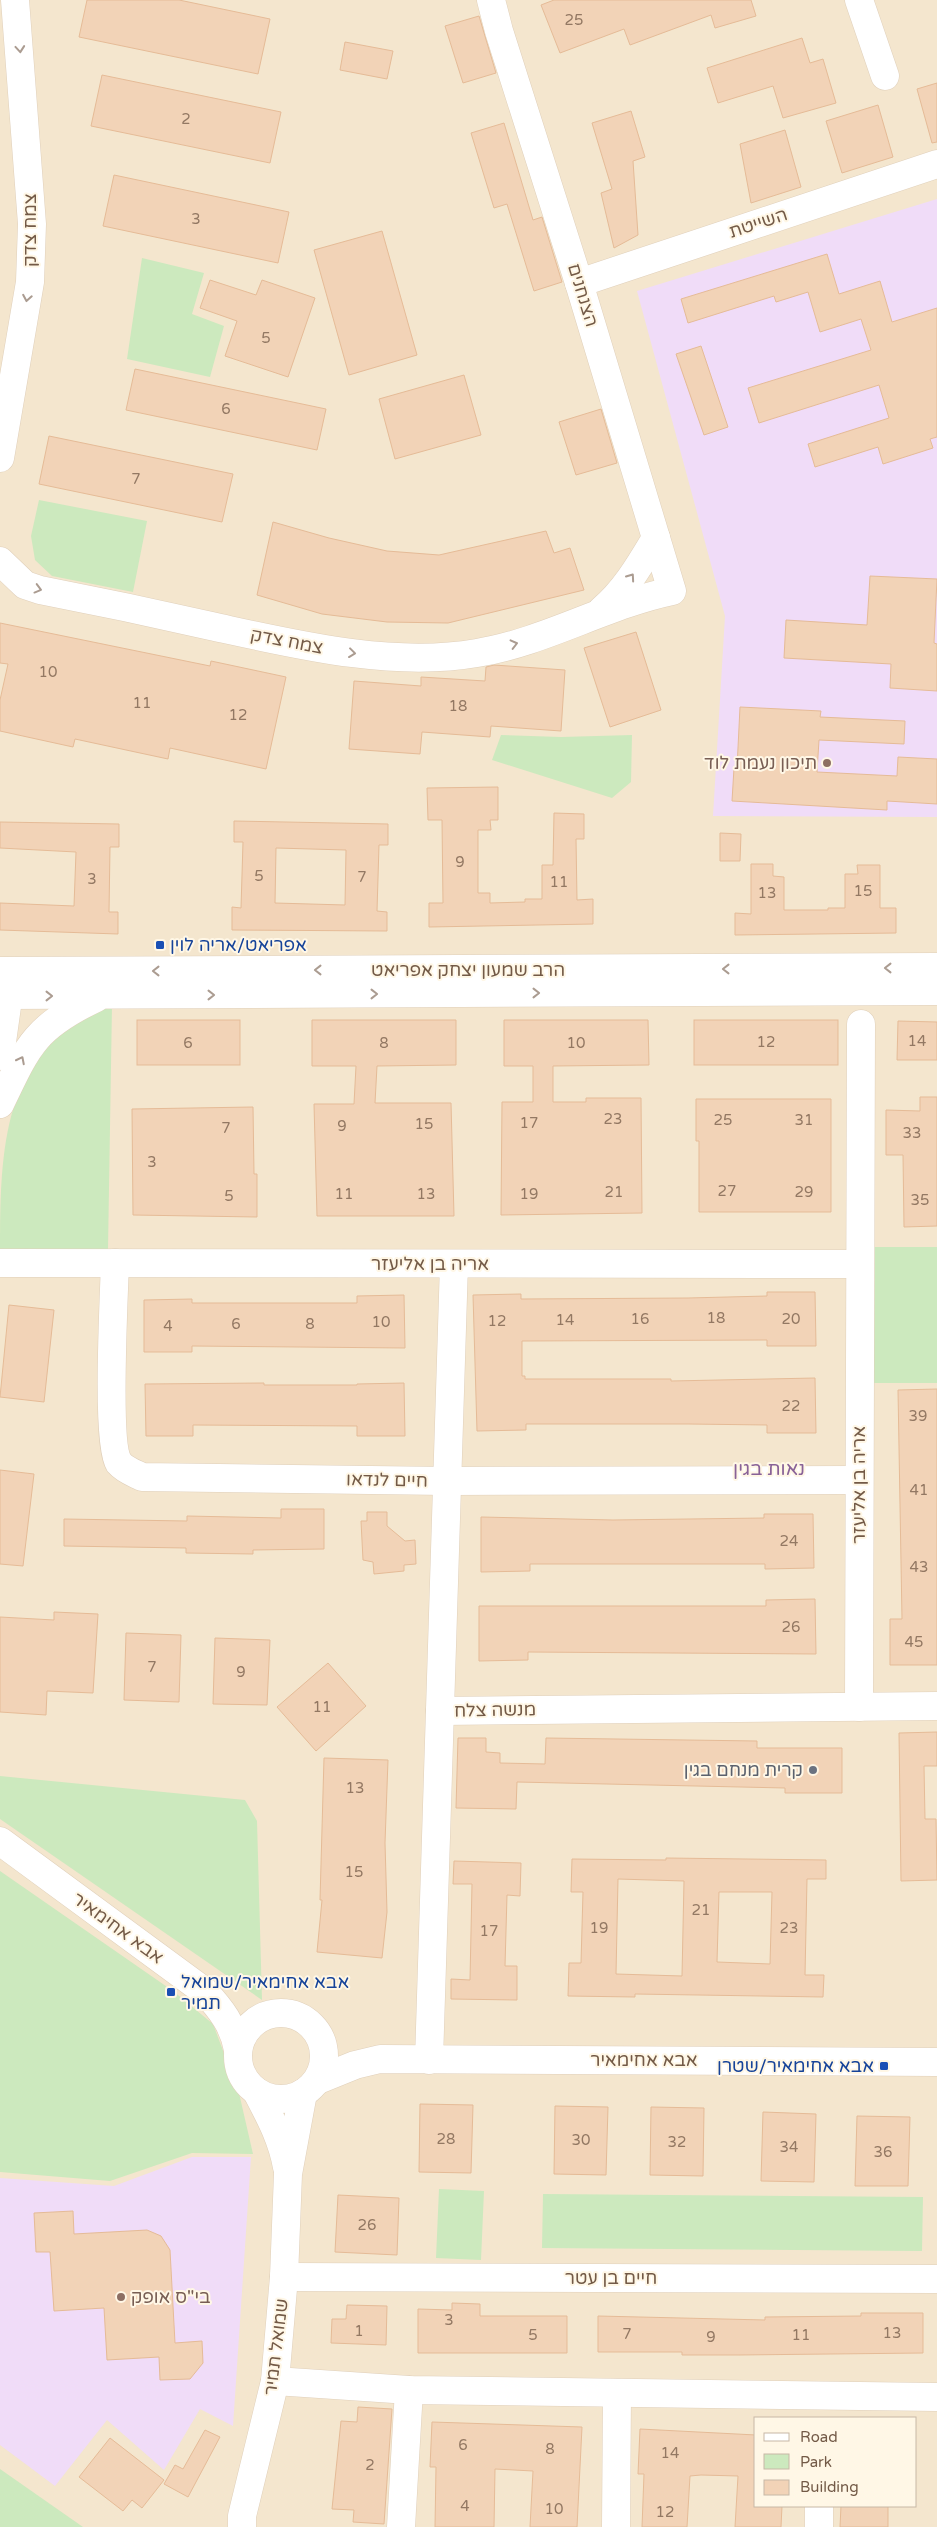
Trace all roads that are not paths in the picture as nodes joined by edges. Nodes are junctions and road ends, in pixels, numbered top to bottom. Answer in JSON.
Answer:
{"nodes":[{"id":1,"x":15,"y":0,"type":"edge"},
{"id":2,"x":491,"y":0,"type":"edge"},
{"id":3,"x":859,"y":0,"type":"edge"},
{"id":4,"x":885,"y":76,"type":"dead end"},
{"id":5,"x":937,"y":164,"type":"edge"},
{"id":6,"x":579,"y":283,"type":"junction"},
{"id":7,"x":0,"y":458,"type":"edge"},
{"id":8,"x":656,"y":538,"type":"junction"},
{"id":9,"x":0,"y":561,"type":"edge"},
{"id":10,"x":672,"y":591,"type":"joint"},
{"id":11,"x":583,"y":621,"type":"junction"},
{"id":12,"x":937,"y":968,"type":"edge"},
{"id":13,"x":5,"y":984,"type":"edge"},
{"id":14,"x":937,"y":992,"type":"edge"},
{"id":15,"x":109,"y":995,"type":"junction"},
{"id":16,"x":861,"y":1024,"type":"dead end"},
{"id":17,"x":0,"y":1056,"type":"edge"},
{"id":18,"x":0,"y":1104,"type":"edge"},
{"id":19,"x":0,"y":1263,"type":"edge"},
{"id":20,"x":115,"y":1263,"type":"junction"},
{"id":21,"x":454,"y":1264,"type":"junction"},
{"id":22,"x":860,"y":1264,"type":"junction"},
{"id":23,"x":859,"y":1480,"type":"junction"},
{"id":24,"x":447,"y":1481,"type":"junction"},
{"id":25,"x":937,"y":1706,"type":"edge"},
{"id":26,"x":859,"y":1707,"type":"junction"},
{"id":27,"x":440,"y":1711,"type":"junction"},
{"id":28,"x":0,"y":1841,"type":"edge"},
{"id":29,"x":204,"y":1991,"type":"junction"},
{"id":30,"x":276,"y":2013,"type":"junction"},
{"id":31,"x":314,"y":2028,"type":"junction"},
{"id":32,"x":238,"y":2050,"type":"junction"},
{"id":33,"x":380,"y":2059,"type":"junction"},
{"id":34,"x":429,"y":2060,"type":"junction"},
{"id":35,"x":937,"y":2062,"type":"edge"},
{"id":36,"x":310,"y":2087,"type":"junction"},
{"id":37,"x":256,"y":2092,"type":"junction"},
{"id":38,"x":288,"y":2174,"type":"junction"},
{"id":39,"x":284,"y":2277,"type":"junction"},
{"id":40,"x":937,"y":2279,"type":"edge"},
{"id":41,"x":275,"y":2381,"type":"junction"},
{"id":42,"x":409,"y":2390,"type":"junction"},
{"id":43,"x":617,"y":2393,"type":"junction"},
{"id":44,"x":937,"y":2397,"type":"edge"},
{"id":45,"x":820,"y":2407,"type":"edge"},
{"id":46,"x":819,"y":2507,"type":"edge"},
{"id":47,"x":244,"y":2523,"type":"edge"},
{"id":48,"x":401,"y":2527,"type":"edge"},
{"id":49,"x":616,"y":2527,"type":"edge"},
{"id":50,"x":819,"y":2527,"type":"edge"}],
"edges":[{"from":1,"to":7,"type":"street","name":"צמח צדק","one_way":true},
{"from":2,"to":6,"type":"street","name":"הצנחנים"},
{"from":3,"to":4,"type":"street"},
{"from":5,"to":6,"type":"street","name":"השייטת"},
{"from":6,"to":8,"type":"street","name":"הצנחנים"},
{"from":8,"to":10,"type":"street","name":"הצנחנים"},
{"from":11,"to":8,"type":"street","name":"צמח צדק","one_way":true},
{"from":9,"to":11,"type":"street","name":"צמח צדק","one_way":true},
{"from":10,"to":11,"type":"street","name":"צמח צדק"},
{"from":12,"to":13,"type":"street","name":"הרב שמעון יצחק אפריאט","one_way":true},
{"from":13,"to":15,"type":"street","name":"הרב שמעון יצחק אפריאט","one_way":true},
{"from":13,"to":17,"type":"street"},
{"from":15,"to":14,"type":"street","name":"הרב שמעון יצחק אפריאט","one_way":true},
{"from":18,"to":15,"type":"street","one_way":true},
{"from":16,"to":22,"type":"street","name":"אריה בן אליעזר"},
{"from":19,"to":20,"type":"street","name":"אריה בן אליעזר"},
{"from":20,"to":21,"type":"street","name":"אריה בן אליעזר"},
{"from":20,"to":24,"type":"street","name":"חיים לנדאו"},
{"from":21,"to":22,"type":"street","name":"אריה בן אליעזר"},
{"from":21,"to":24,"type":"street","name":"מנשה צלח"},
{"from":22,"to":23,"type":"street","name":"אריה בן אליעזר"},
{"from":23,"to":24,"type":"street","name":"חיים לנדאו"},
{"from":23,"to":26,"type":"street","name":"אריה בן אליעזר"},
{"from":24,"to":27,"type":"street","name":"מנשה צלח"},
{"from":25,"to":26,"type":"street","name":"מנשה צלח"},
{"from":26,"to":27,"type":"street","name":"מנשה צלח"},
{"from":27,"to":34,"type":"street"},
{"from":28,"to":29,"type":"street","name":"אבא אחימאיר"},
{"from":29,"to":30,"type":"street"},
{"from":29,"to":32,"type":"street","name":"אבא אחימאיר"},
{"from":30,"to":31,"type":"street"},
{"from":30,"to":32,"type":"street"},
{"from":31,"to":33,"type":"street","name":"אבא אחימאיר"},
{"from":31,"to":36,"type":"street"},
{"from":32,"to":37,"type":"street"},
{"from":33,"to":34,"type":"street","name":"אבא אחימאיר"},
{"from":33,"to":36,"type":"street","name":"אבא אחימאיר"},
{"from":34,"to":35,"type":"street","name":"אבא אחימאיר"},
{"from":36,"to":37,"type":"street"},
{"from":36,"to":38,"type":"street","name":"שמואל תמיר"},
{"from":37,"to":38,"type":"street","name":"שמואל תמיר"},
{"from":38,"to":39,"type":"street","name":"שמואל תמיר"},
{"from":39,"to":40,"type":"street","name":"חיים בן עטר"},
{"from":39,"to":41,"type":"street","name":"שמואל תמיר"},
{"from":41,"to":42,"type":"street"},
{"from":41,"to":47,"type":"street","name":"שמואל תמיר"},
{"from":42,"to":43,"type":"street"},
{"from":42,"to":48,"type":"street"},
{"from":43,"to":45,"type":"street"},
{"from":43,"to":49,"type":"street"},
{"from":44,"to":45,"type":"street"},
{"from":46,"to":50,"type":"street"}]}
